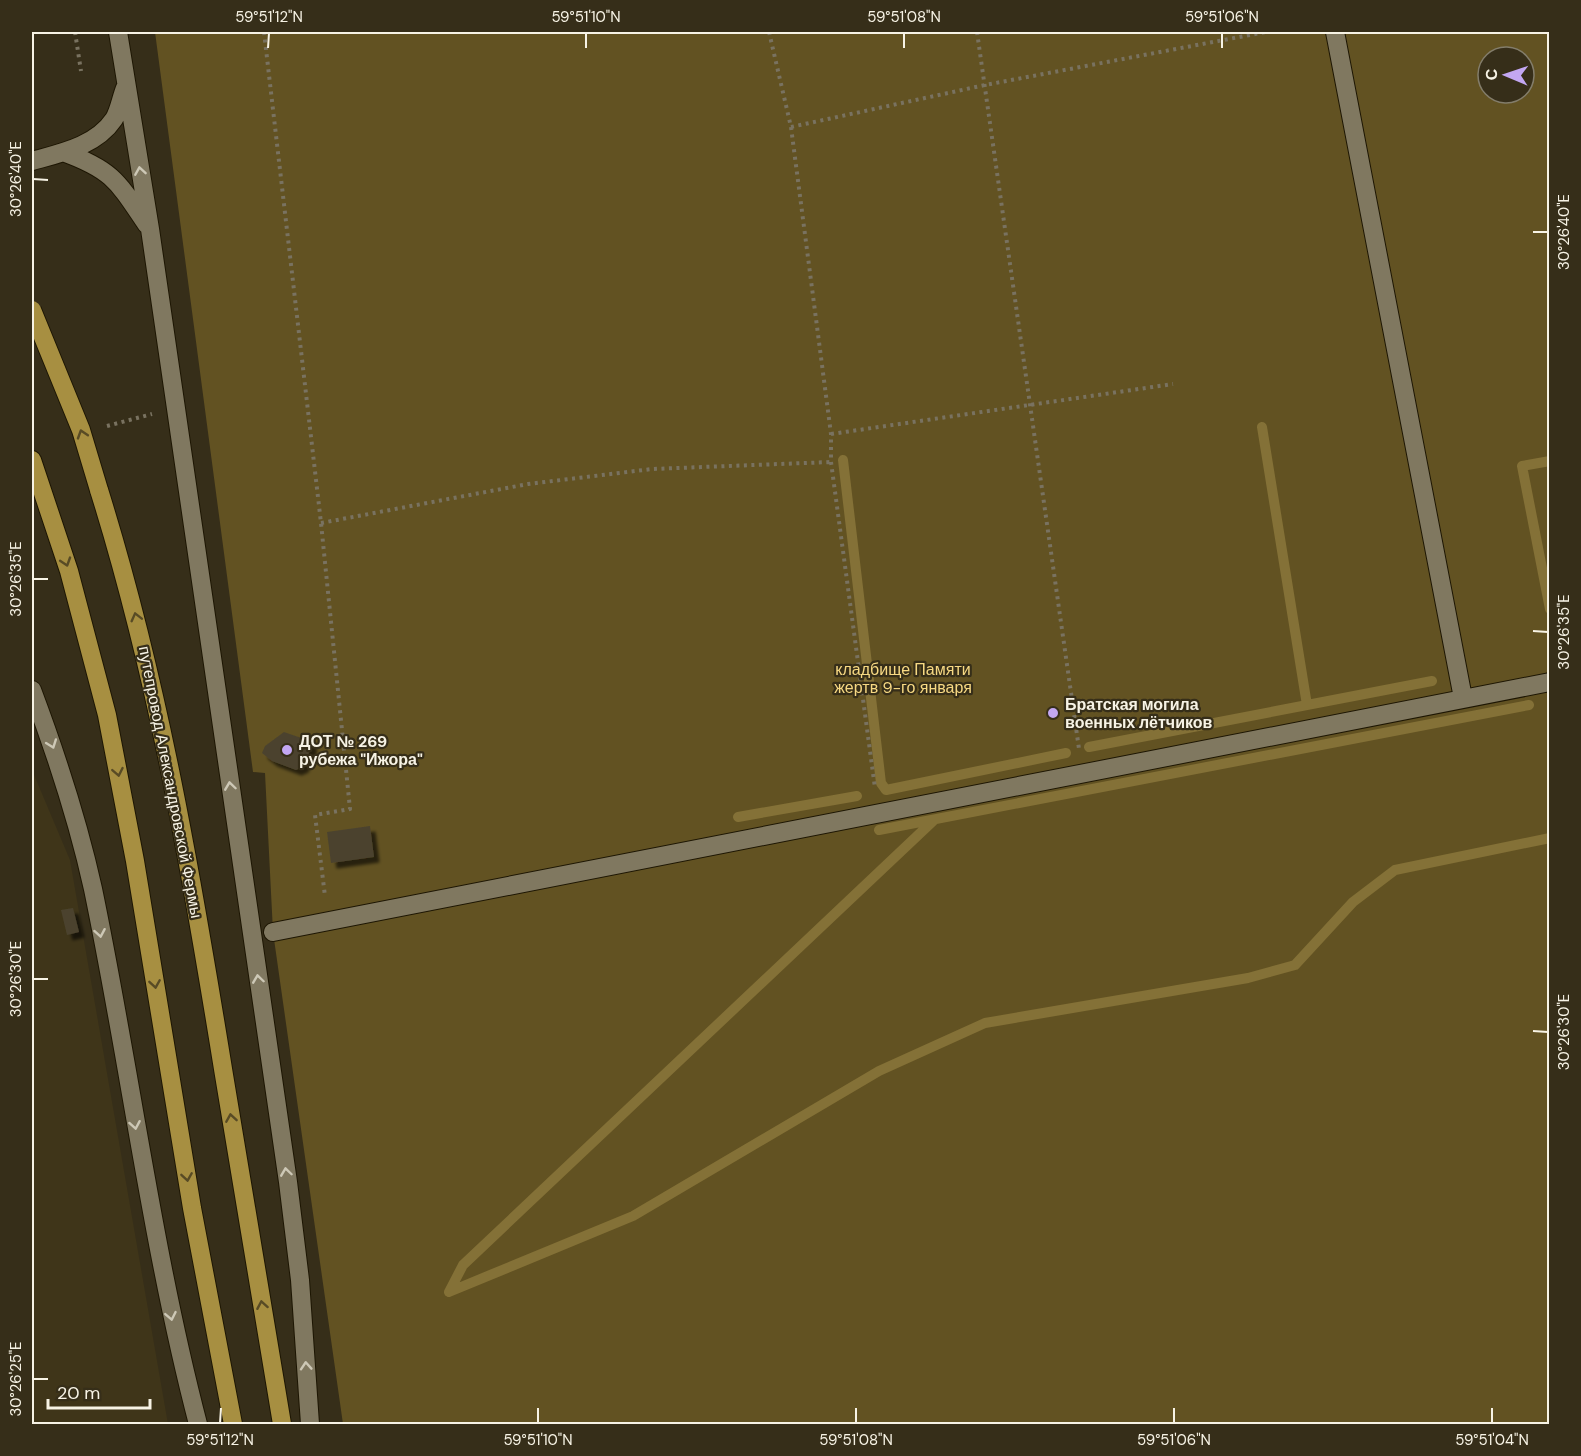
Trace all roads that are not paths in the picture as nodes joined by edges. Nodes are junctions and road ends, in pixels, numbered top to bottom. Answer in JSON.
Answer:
{"nodes":[{"id":1,"x":118,"y":32,"type":"edge"},
{"id":2,"x":1335,"y":32,"type":"edge"},
{"id":3,"x":126,"y":84,"type":"junction"},
{"id":4,"x":63,"y":152,"type":"junction"},
{"id":5,"x":32,"y":161,"type":"edge"},
{"id":6,"x":150,"y":229,"type":"junction"},
{"id":7,"x":32,"y":310,"type":"edge"},
{"id":8,"x":32,"y":460,"type":"edge"},
{"id":9,"x":1550,"y":682,"type":"edge"},
{"id":10,"x":32,"y":690,"type":"edge"},
{"id":11,"x":1462,"y":698,"type":"junction"},
{"id":12,"x":273,"y":932,"type":"dead end"},
{"id":13,"x":198,"y":1425,"type":"edge"},
{"id":14,"x":233,"y":1425,"type":"edge"},
{"id":15,"x":282,"y":1425,"type":"edge"},
{"id":16,"x":310,"y":1425,"type":"edge"}],
"edges":[{"from":1,"to":3,"type":"street"},
{"from":2,"to":11,"type":"street"},
{"from":3,"to":4,"type":"street"},
{"from":6,"to":3,"type":"street","one_way":true},
{"from":4,"to":5,"type":"street"},
{"from":4,"to":6,"type":"street"},
{"from":16,"to":6,"type":"street","one_way":true},
{"from":15,"to":7,"type":"main road","name":"путепровод Александровской Фермы","one_way":true,"bridge":true},
{"from":8,"to":14,"type":"main road","one_way":true},
{"from":9,"to":11,"type":"street"},
{"from":10,"to":13,"type":"street","one_way":true},
{"from":11,"to":12,"type":"street"}]}
